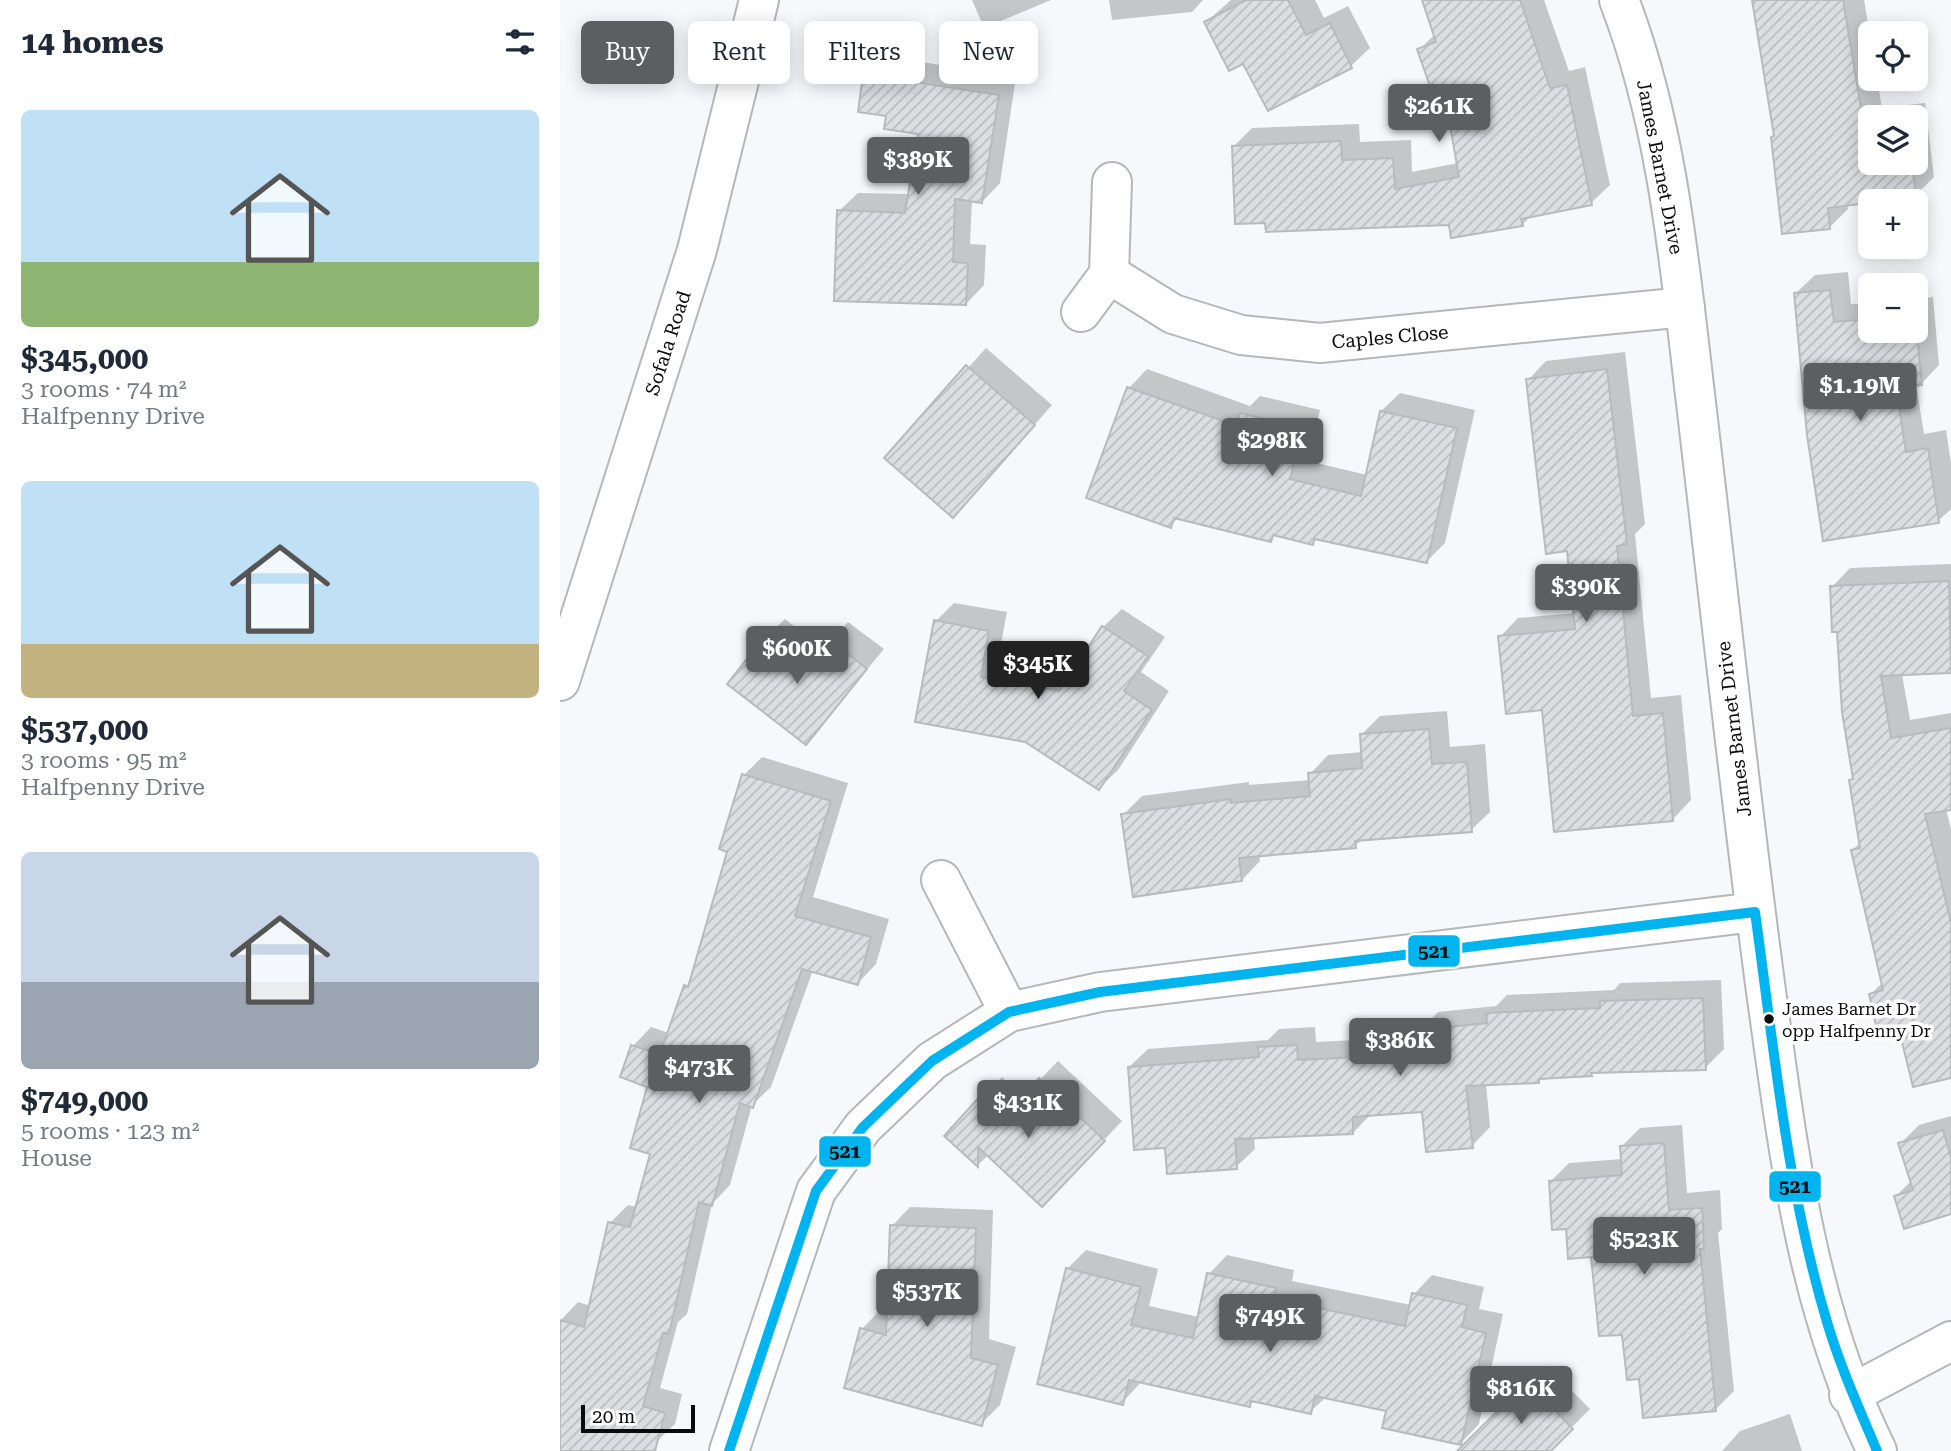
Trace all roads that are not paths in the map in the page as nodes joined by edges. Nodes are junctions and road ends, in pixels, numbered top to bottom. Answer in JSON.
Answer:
{"nodes":[{"id":1,"x":759,"y":0,"type":"edge"},
{"id":2,"x":1619,"y":0,"type":"edge"},
{"id":3,"x":1112,"y":182,"type":"dead end"},
{"id":4,"x":1110,"y":274,"type":"junction"},
{"id":5,"x":1685,"y":307,"type":"junction"},
{"id":6,"x":1081,"y":312,"type":"dead end"},
{"id":7,"x":560,"y":681,"type":"edge"},
{"id":8,"x":941,"y":880,"type":"dead end"},
{"id":9,"x":1755,"y":912,"type":"junction"},
{"id":10,"x":1009,"y":1012,"type":"junction"},
{"id":11,"x":1951,"y":1341,"type":"edge"},
{"id":12,"x":1849,"y":1395,"type":"junction"},
{"id":13,"x":729,"y":1451,"type":"edge"},
{"id":14,"x":1877,"y":1451,"type":"edge"}],
"edges":[{"from":1,"to":7,"type":"street","name":"Sofala Road"},
{"from":2,"to":5,"type":"street","name":"James Barnet Drive"},
{"from":3,"to":4,"type":"street"},
{"from":4,"to":5,"type":"street","name":"Caples Close"},
{"from":4,"to":6,"type":"street"},
{"from":5,"to":9,"type":"street","name":"James Barnet Drive"},
{"from":8,"to":10,"type":"street"},
{"from":9,"to":10,"type":"street"},
{"from":9,"to":12,"type":"street","name":"James Barnet Drive"},
{"from":10,"to":13,"type":"street"},
{"from":11,"to":12,"type":"street"},
{"from":12,"to":14,"type":"street","name":"James Barnet Drive"}]}
